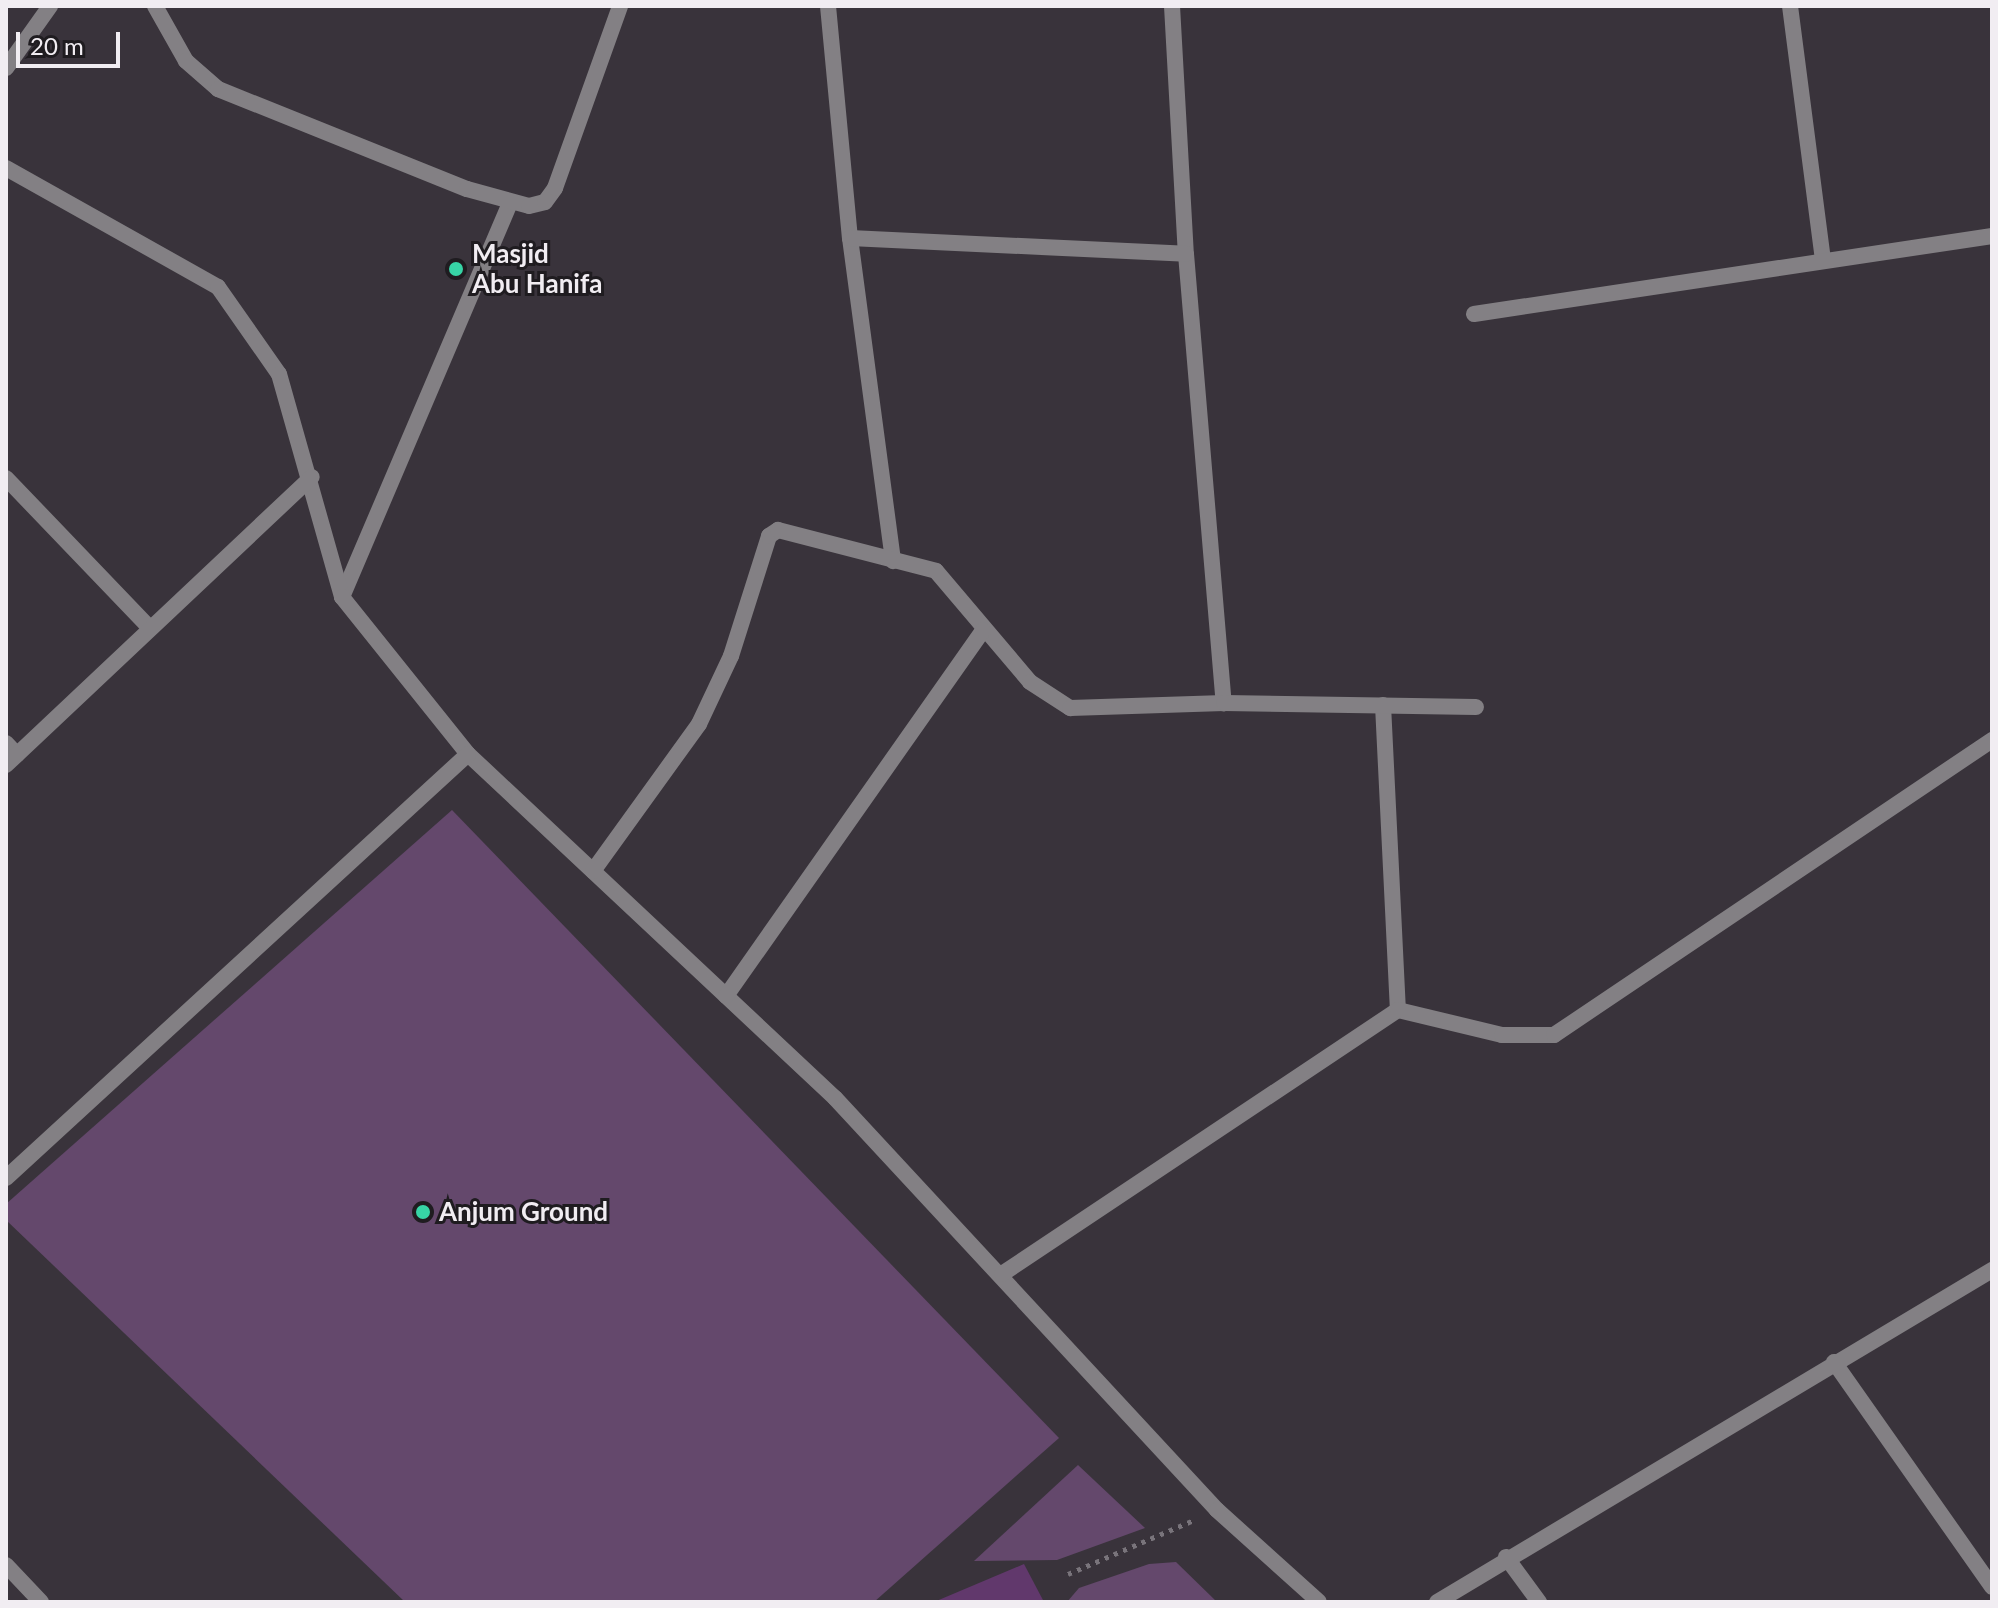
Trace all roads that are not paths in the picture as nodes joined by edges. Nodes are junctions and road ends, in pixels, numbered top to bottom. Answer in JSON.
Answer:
{"nodes":[{"id":1,"x":50,"y":6,"type":"edge"},
{"id":2,"x":155,"y":6,"type":"edge"},
{"id":3,"x":620,"y":6,"type":"edge"},
{"id":4,"x":828,"y":6,"type":"edge"},
{"id":5,"x":1172,"y":6,"type":"edge"},
{"id":6,"x":1790,"y":6,"type":"edge"},
{"id":7,"x":6,"y":68,"type":"edge"},
{"id":8,"x":6,"y":168,"type":"edge"},
{"id":9,"x":510,"y":204,"type":"junction"},
{"id":10,"x":1992,"y":236,"type":"edge"},
{"id":11,"x":850,"y":238,"type":"junction"},
{"id":12,"x":1186,"y":254,"type":"junction"},
{"id":13,"x":1823,"y":259,"type":"junction"},
{"id":14,"x":1474,"y":314,"type":"dead end"},
{"id":15,"x":312,"y":477,"type":"junction"},
{"id":16,"x":6,"y":478,"type":"edge"},
{"id":17,"x":893,"y":561,"type":"junction"},
{"id":18,"x":342,"y":597,"type":"junction"},
{"id":19,"x":148,"y":626,"type":"junction"},
{"id":20,"x":983,"y":630,"type":"junction"},
{"id":21,"x":1224,"y":703,"type":"junction"},
{"id":22,"x":1383,"y":705,"type":"junction"},
{"id":23,"x":1476,"y":707,"type":"dead end"},
{"id":24,"x":1992,"y":740,"type":"edge"},
{"id":25,"x":10,"y":754,"type":"edge"},
{"id":26,"x":468,"y":754,"type":"junction"},
{"id":27,"x":593,"y":871,"type":"junction"},
{"id":28,"x":726,"y":996,"type":"junction"},
{"id":29,"x":1398,"y":1010,"type":"junction"},
{"id":30,"x":6,"y":1178,"type":"edge"},
{"id":31,"x":1992,"y":1270,"type":"edge"},
{"id":32,"x":1002,"y":1274,"type":"junction"},
{"id":33,"x":1834,"y":1362,"type":"junction"},
{"id":34,"x":1506,"y":1557,"type":"junction"},
{"id":35,"x":6,"y":1565,"type":"edge"},
{"id":36,"x":1992,"y":1587,"type":"edge"},
{"id":37,"x":41,"y":1602,"type":"edge"},
{"id":38,"x":1319,"y":1602,"type":"edge"},
{"id":39,"x":1437,"y":1602,"type":"edge"},
{"id":40,"x":1539,"y":1602,"type":"edge"}],
"edges":[{"from":1,"to":7,"type":"street"},
{"from":2,"to":9,"type":"street"},
{"from":3,"to":9,"type":"street"},
{"from":4,"to":11,"type":"street"},
{"from":5,"to":12,"type":"street"},
{"from":6,"to":13,"type":"street"},
{"from":8,"to":15,"type":"street"},
{"from":9,"to":18,"type":"street"},
{"from":10,"to":13,"type":"street"},
{"from":11,"to":12,"type":"street"},
{"from":11,"to":17,"type":"street"},
{"from":12,"to":21,"type":"street"},
{"from":13,"to":14,"type":"street"},
{"from":15,"to":18,"type":"street"},
{"from":15,"to":19,"type":"street"},
{"from":16,"to":19,"type":"street"},
{"from":17,"to":20,"type":"street"},
{"from":17,"to":27,"type":"street"},
{"from":18,"to":26,"type":"street"},
{"from":19,"to":25,"type":"street"},
{"from":20,"to":21,"type":"street"},
{"from":20,"to":28,"type":"street"},
{"from":21,"to":22,"type":"street"},
{"from":22,"to":23,"type":"street"},
{"from":22,"to":29,"type":"street"},
{"from":24,"to":29,"type":"street"},
{"from":26,"to":27,"type":"street"},
{"from":26,"to":30,"type":"street"},
{"from":27,"to":28,"type":"street"},
{"from":28,"to":32,"type":"street"},
{"from":29,"to":32,"type":"street"},
{"from":31,"to":33,"type":"street"},
{"from":32,"to":38,"type":"street"},
{"from":33,"to":34,"type":"street"},
{"from":33,"to":36,"type":"street"},
{"from":34,"to":39,"type":"street"},
{"from":34,"to":40,"type":"street"},
{"from":35,"to":37,"type":"street"}]}
